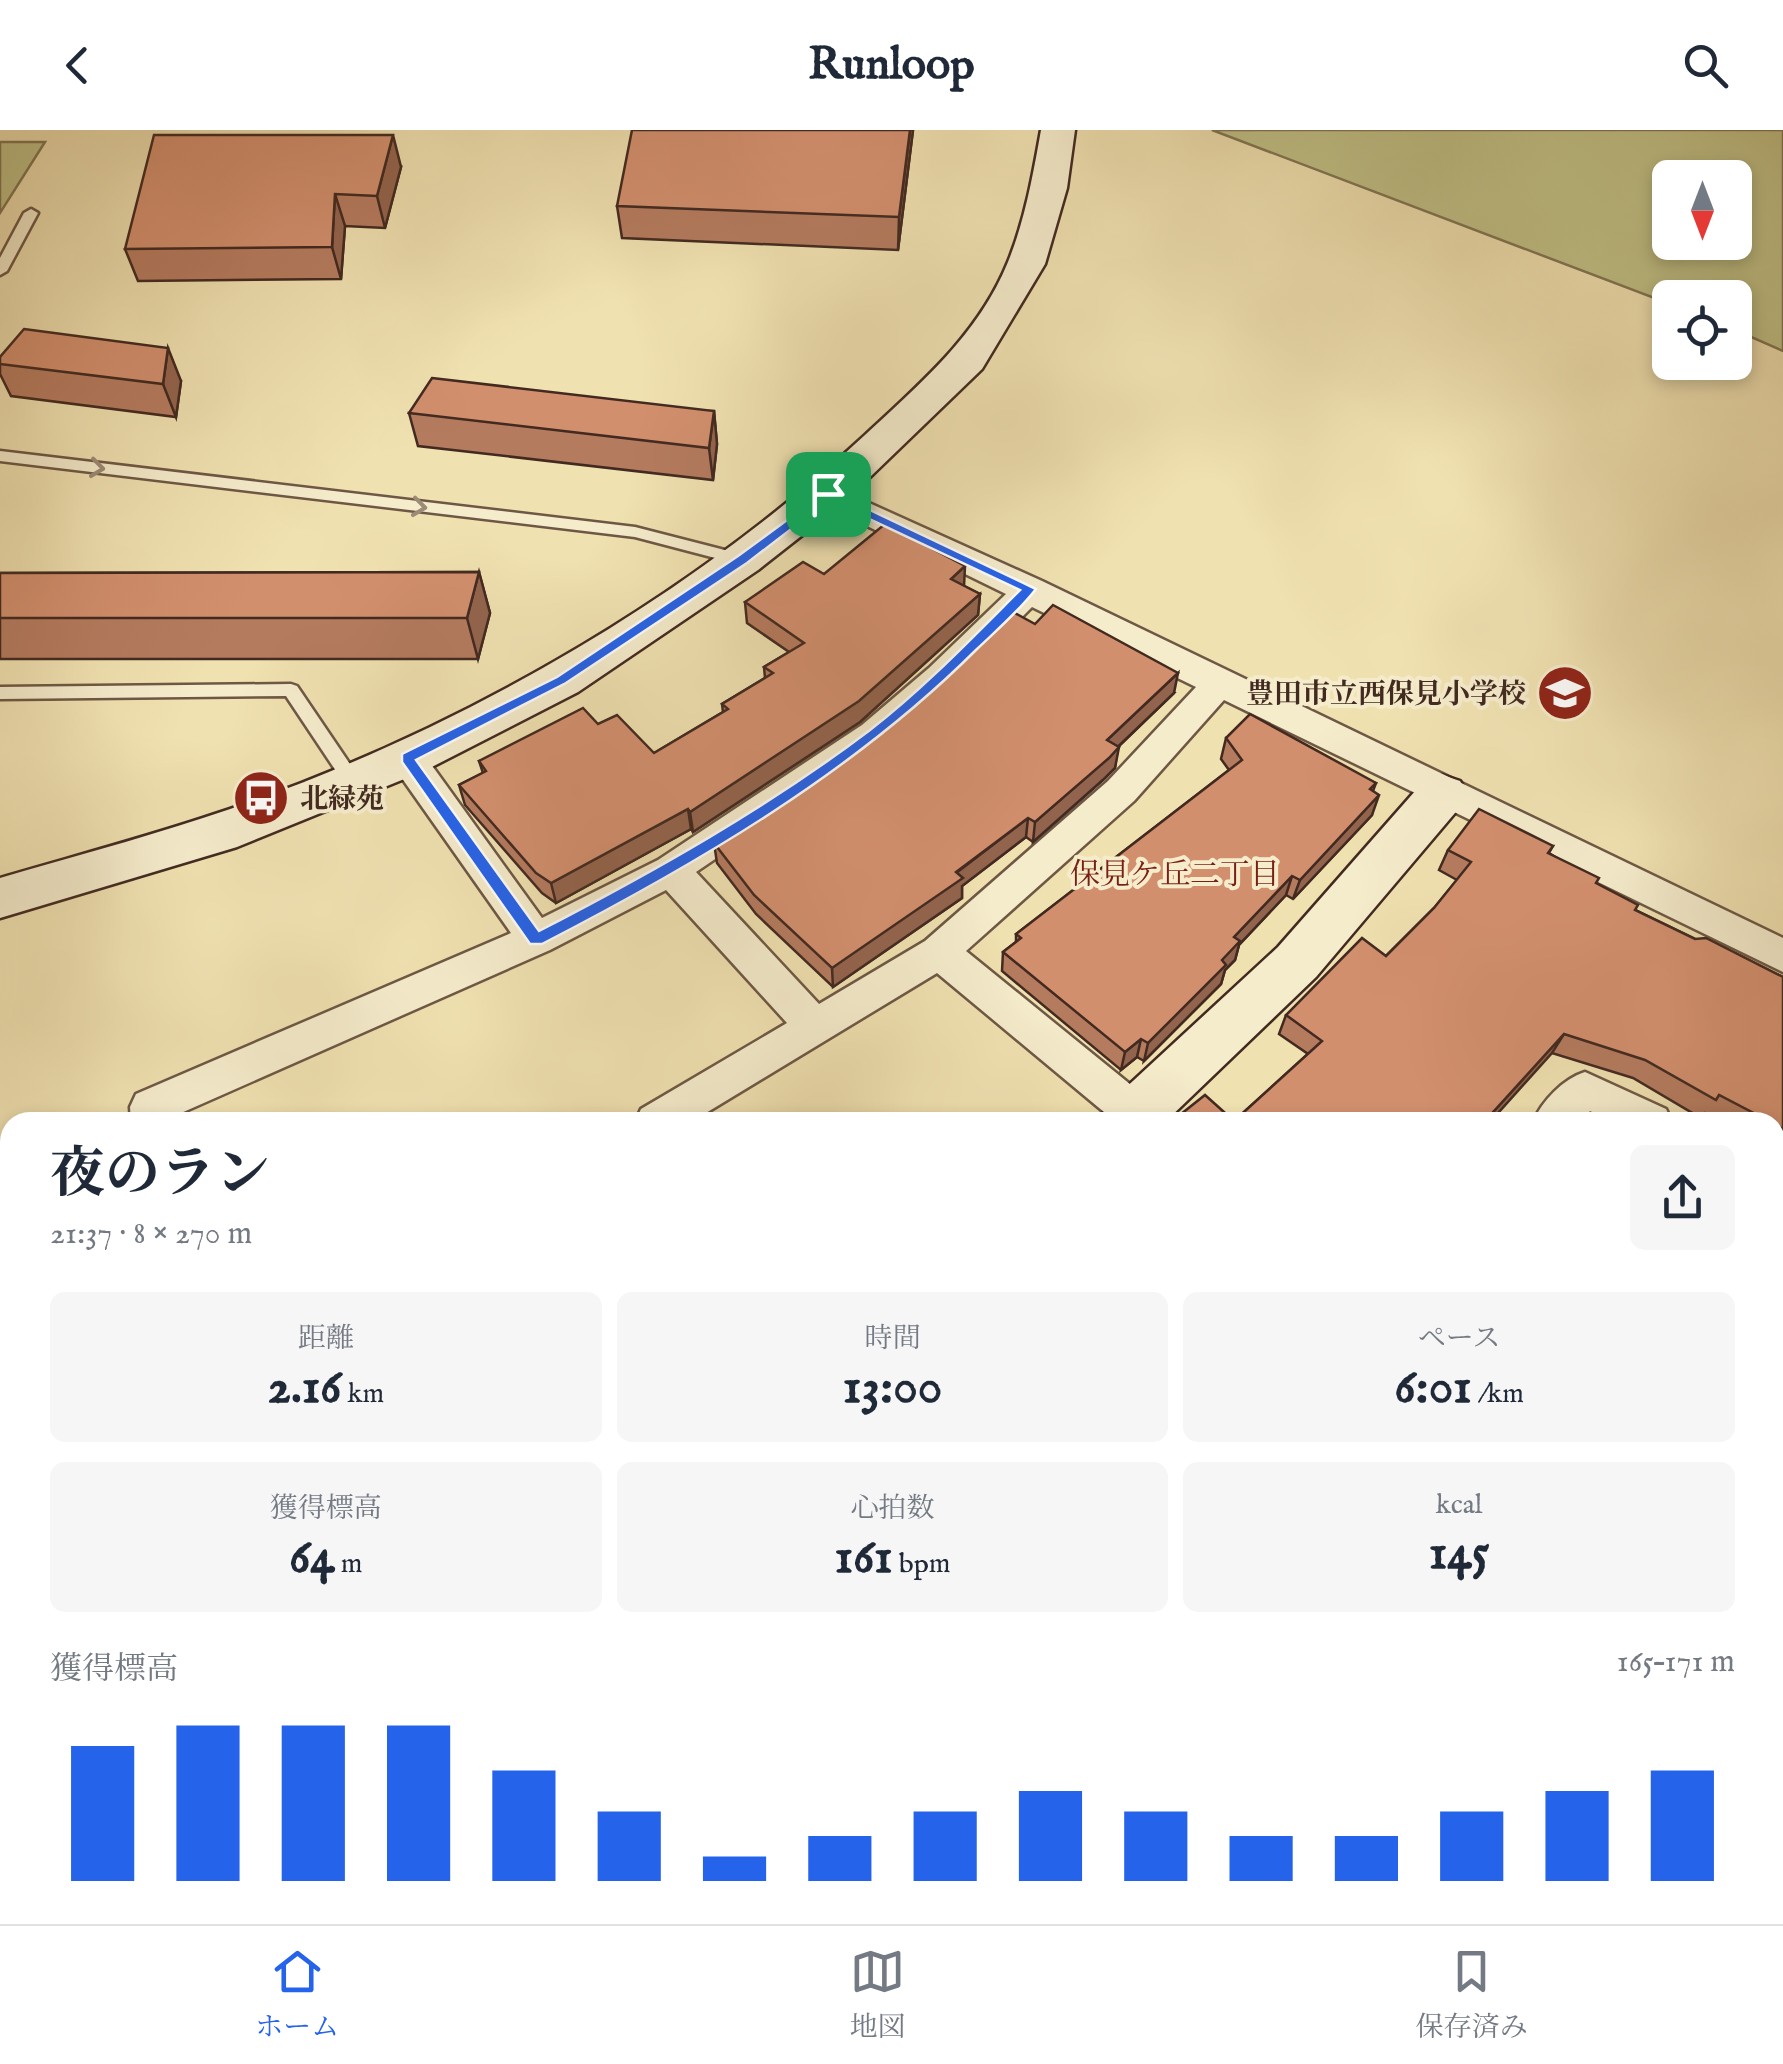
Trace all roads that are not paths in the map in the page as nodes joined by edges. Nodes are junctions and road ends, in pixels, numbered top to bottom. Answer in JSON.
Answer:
{"nodes":[{"id":1,"x":1058,"y":130,"type":"edge"},
{"id":2,"x":31,"y":213,"type":"dead end"},
{"id":3,"x":0,"y":270,"type":"edge"},
{"id":4,"x":0,"y":456,"type":"edge"},
{"id":5,"x":828,"y":494,"type":"junction"},
{"id":6,"x":742,"y":560,"type":"junction"},
{"id":7,"x":1030,"y":589,"type":"junction"},
{"id":8,"x":1221,"y":681,"type":"junction"},
{"id":9,"x":0,"y":693,"type":"edge"},
{"id":10,"x":407,"y":758,"type":"junction"},
{"id":11,"x":352,"y":782,"type":"junction"},
{"id":12,"x":1442,"y":794,"type":"junction"},
{"id":13,"x":672,"y":870,"type":"junction"},
{"id":14,"x":0,"y":898,"type":"edge"},
{"id":15,"x":536,"y":939,"type":"junction"},
{"id":16,"x":939,"y":952,"type":"junction"},
{"id":17,"x":1783,"y":956,"type":"edge"},
{"id":18,"x":816,"y":1028,"type":"junction"},
{"id":19,"x":151,"y":1112,"type":"edge"},
{"id":20,"x":673,"y":1112,"type":"edge"},
{"id":21,"x":1124,"y":1112,"type":"edge"},
{"id":22,"x":1139,"y":1112,"type":"edge"},
{"id":23,"x":1563,"y":1112,"type":"edge"},
{"id":24,"x":1632,"y":1112,"type":"edge"}],
"edges":[{"from":1,"to":5,"type":"street"},
{"from":2,"to":3,"type":"lane"},
{"from":4,"to":6,"type":"lane","one_way":true},
{"from":5,"to":6,"type":"street"},
{"from":5,"to":7,"type":"street"},
{"from":6,"to":10,"type":"street"},
{"from":7,"to":8,"type":"street"},
{"from":7,"to":13,"type":"street"},
{"from":8,"to":12,"type":"street"},
{"from":8,"to":16,"type":"street"},
{"from":9,"to":11,"type":"lane"},
{"from":10,"to":11,"type":"street"},
{"from":10,"to":15,"type":"street"},
{"from":11,"to":14,"type":"street"},
{"from":12,"to":17,"type":"street"},
{"from":12,"to":22,"type":"street"},
{"from":13,"to":15,"type":"street"},
{"from":13,"to":18,"type":"street"},
{"from":15,"to":19,"type":"street"},
{"from":16,"to":18,"type":"street"},
{"from":16,"to":21,"type":"street"},
{"from":18,"to":20,"type":"street"},
{"from":23,"to":24,"type":"street"}]}
